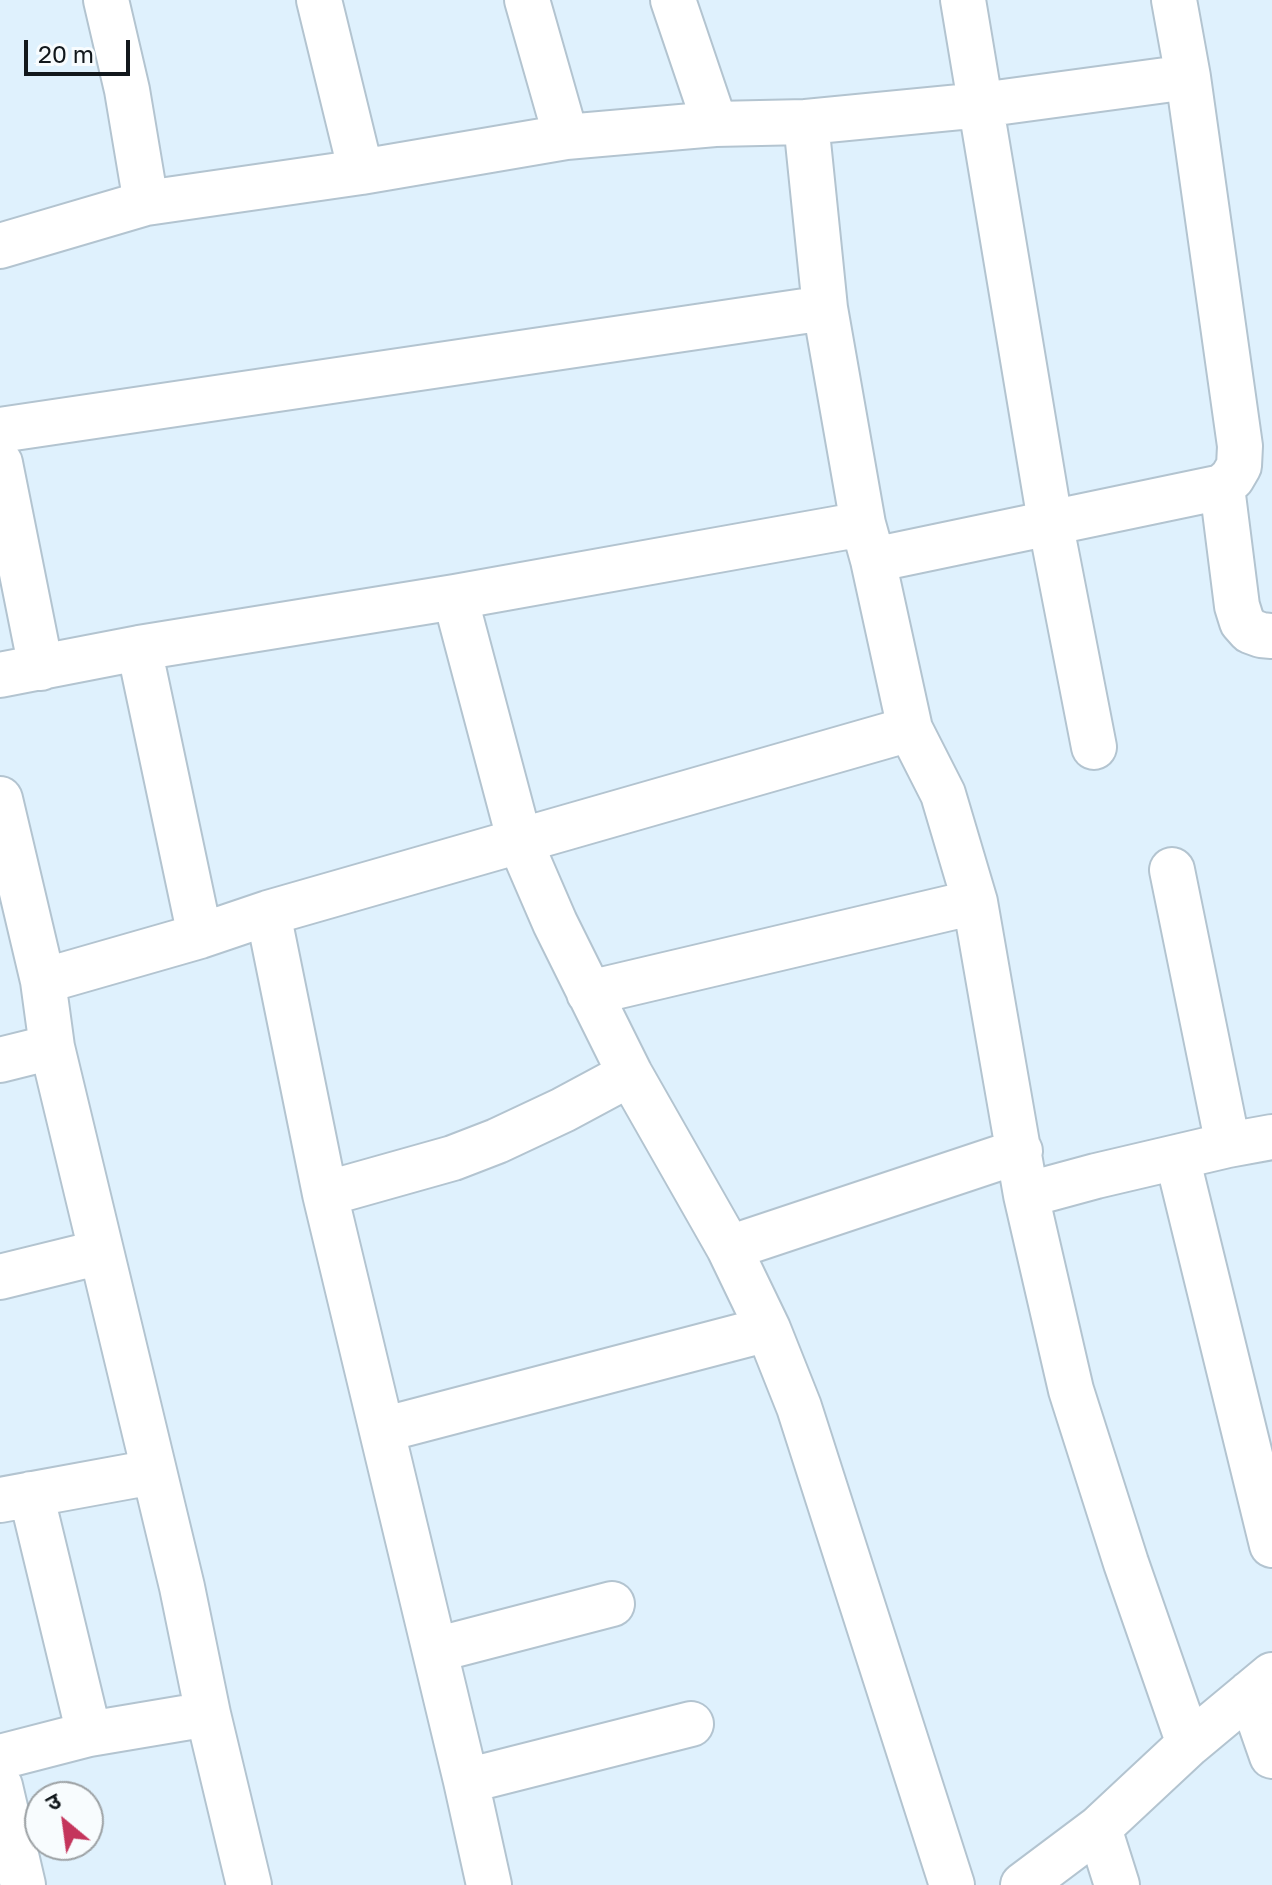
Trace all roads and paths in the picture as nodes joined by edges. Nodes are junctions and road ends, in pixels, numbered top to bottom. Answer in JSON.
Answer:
{"nodes":[{"id":1,"x":106,"y":0,"type":"edge"},
{"id":2,"x":319,"y":0,"type":"edge"},
{"id":3,"x":527,"y":0,"type":"edge"},
{"id":4,"x":673,"y":0,"type":"edge"},
{"id":5,"x":963,"y":0,"type":"edge"},
{"id":6,"x":1174,"y":0,"type":"edge"},
{"id":7,"x":1188,"y":77,"type":"junction"},
{"id":8,"x":981,"y":105,"type":"junction"},
{"id":9,"x":806,"y":122,"type":"junction"},
{"id":10,"x":715,"y":124,"type":"junction"},
{"id":11,"x":566,"y":137,"type":"junction"},
{"id":12,"x":361,"y":172,"type":"junction"},
{"id":13,"x":146,"y":203,"type":"junction"},
{"id":14,"x":0,"y":246,"type":"edge"},
{"id":15,"x":825,"y":308,"type":"junction"},
{"id":16,"x":0,"y":430,"type":"edge"},
{"id":17,"x":0,"y":463,"type":"edge"},
{"id":18,"x":1222,"y":487,"type":"junction"},
{"id":19,"x":1050,"y":521,"type":"junction"},
{"id":20,"x":868,"y":542,"type":"junction"},
{"id":21,"x":455,"y":597,"type":"junction"},
{"id":22,"x":1272,"y":636,"type":"edge"},
{"id":23,"x":139,"y":648,"type":"junction"},
{"id":24,"x":21,"y":671,"type":"edge"},
{"id":25,"x":910,"y":729,"type":"junction"},
{"id":26,"x":1094,"y":747,"type":"dead end"},
{"id":27,"x":0,"y":799,"type":"edge"},
{"id":28,"x":520,"y":842,"type":"junction"},
{"id":29,"x":1172,"y":870,"type":"dead end"},
{"id":30,"x":975,"y":902,"type":"junction"},
{"id":31,"x":268,"y":913,"type":"junction"},
{"id":32,"x":200,"y":936,"type":"junction"},
{"id":33,"x":43,"y":981,"type":"junction"},
{"id":34,"x":589,"y":993,"type":"junction"},
{"id":35,"x":52,"y":1047,"type":"junction"},
{"id":36,"x":0,"y":1060,"type":"edge"},
{"id":37,"x":630,"y":1074,"type":"junction"},
{"id":38,"x":1272,"y":1137,"type":"edge"},
{"id":39,"x":1228,"y":1145,"type":"junction"},
{"id":40,"x":1020,"y":1151,"type":"junction"},
{"id":41,"x":1177,"y":1157,"type":"junction"},
{"id":42,"x":325,"y":1194,"type":"junction"},
{"id":43,"x":1026,"y":1195,"type":"junction"},
{"id":44,"x":729,"y":1248,"type":"junction"},
{"id":45,"x":101,"y":1252,"type":"junction"},
{"id":46,"x":0,"y":1277,"type":"edge"},
{"id":47,"x":768,"y":1329,"type":"junction"},
{"id":48,"x":382,"y":1430,"type":"junction"},
{"id":49,"x":153,"y":1472,"type":"junction"},
{"id":50,"x":15,"y":1497,"type":"edge"},
{"id":51,"x":1272,"y":1545,"type":"edge"},
{"id":52,"x":612,"y":1604,"type":"dead end"},
{"id":53,"x":435,"y":1650,"type":"junction"},
{"id":54,"x":1261,"y":1684,"type":"edge"},
{"id":55,"x":208,"y":1714,"type":"junction"},
{"id":56,"x":691,"y":1724,"type":"dead end"},
{"id":57,"x":89,"y":1734,"type":"junction"},
{"id":58,"x":1189,"y":1744,"type":"junction"},
{"id":59,"x":1272,"y":1756,"type":"edge"},
{"id":60,"x":0,"y":1757,"type":"edge"},
{"id":61,"x":466,"y":1781,"type":"junction"},
{"id":62,"x":0,"y":1786,"type":"edge"},
{"id":63,"x":1099,"y":1828,"type":"junction"},
{"id":64,"x":23,"y":1885,"type":"edge"},
{"id":65,"x":249,"y":1885,"type":"edge"},
{"id":66,"x":489,"y":1885,"type":"edge"},
{"id":67,"x":952,"y":1885,"type":"edge"},
{"id":68,"x":1023,"y":1885,"type":"edge"},
{"id":69,"x":1117,"y":1885,"type":"edge"}],
"edges":[{"from":1,"to":13,"type":"street"},
{"from":2,"to":12,"type":"street"},
{"from":3,"to":11,"type":"street"},
{"from":4,"to":10,"type":"street"},
{"from":5,"to":8,"type":"street"},
{"from":6,"to":7,"type":"street"},
{"from":7,"to":8,"type":"street"},
{"from":7,"to":18,"type":"street"},
{"from":8,"to":9,"type":"street"},
{"from":8,"to":19,"type":"street"},
{"from":9,"to":10,"type":"street"},
{"from":9,"to":15,"type":"street"},
{"from":10,"to":11,"type":"street"},
{"from":11,"to":12,"type":"street"},
{"from":12,"to":13,"type":"street"},
{"from":13,"to":14,"type":"street"},
{"from":15,"to":16,"type":"street"},
{"from":15,"to":20,"type":"street"},
{"from":17,"to":24,"type":"street"},
{"from":18,"to":19,"type":"street"},
{"from":18,"to":22,"type":"street"},
{"from":19,"to":20,"type":"street"},
{"from":19,"to":26,"type":"street"},
{"from":20,"to":21,"type":"street"},
{"from":20,"to":25,"type":"street"},
{"from":21,"to":23,"type":"street"},
{"from":21,"to":28,"type":"street"},
{"from":23,"to":24,"type":"street"},
{"from":23,"to":32,"type":"street"},
{"from":25,"to":28,"type":"street"},
{"from":25,"to":30,"type":"street"},
{"from":27,"to":33,"type":"street"},
{"from":28,"to":31,"type":"street"},
{"from":28,"to":34,"type":"street"},
{"from":29,"to":39,"type":"street"},
{"from":30,"to":34,"type":"street"},
{"from":30,"to":40,"type":"street"},
{"from":31,"to":32,"type":"street"},
{"from":31,"to":42,"type":"street"},
{"from":32,"to":33,"type":"street"},
{"from":33,"to":35,"type":"street"},
{"from":34,"to":37,"type":"street"},
{"from":35,"to":36,"type":"street"},
{"from":35,"to":45,"type":"street"},
{"from":37,"to":42,"type":"street"},
{"from":37,"to":44,"type":"street"},
{"from":38,"to":39,"type":"street"},
{"from":39,"to":41,"type":"street"},
{"from":40,"to":43,"type":"street"},
{"from":40,"to":44,"type":"street"},
{"from":41,"to":43,"type":"street"},
{"from":41,"to":51,"type":"street"},
{"from":42,"to":48,"type":"street"},
{"from":43,"to":58,"type":"street"},
{"from":44,"to":47,"type":"street"},
{"from":45,"to":46,"type":"street"},
{"from":45,"to":49,"type":"street"},
{"from":47,"to":48,"type":"street"},
{"from":47,"to":67,"type":"street"},
{"from":48,"to":53,"type":"street"},
{"from":49,"to":50,"type":"street"},
{"from":49,"to":55,"type":"street"},
{"from":50,"to":57,"type":"street"},
{"from":52,"to":53,"type":"street"},
{"from":53,"to":61,"type":"street"},
{"from":54,"to":58,"type":"street"},
{"from":54,"to":59,"type":"street"},
{"from":55,"to":57,"type":"street"},
{"from":55,"to":65,"type":"street"},
{"from":56,"to":61,"type":"street"},
{"from":57,"to":60,"type":"street"},
{"from":58,"to":63,"type":"street"},
{"from":61,"to":66,"type":"street"},
{"from":62,"to":64,"type":"street"},
{"from":63,"to":68,"type":"street"},
{"from":63,"to":69,"type":"street"}]}
